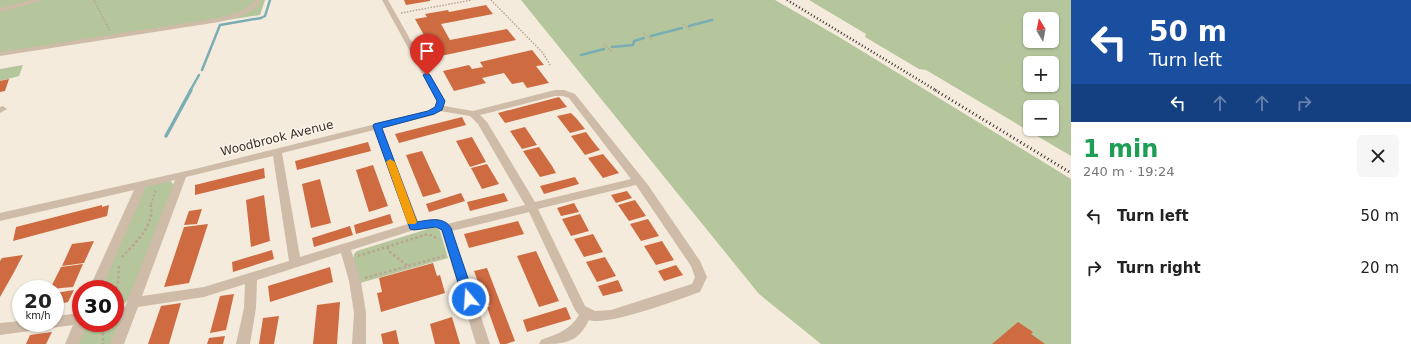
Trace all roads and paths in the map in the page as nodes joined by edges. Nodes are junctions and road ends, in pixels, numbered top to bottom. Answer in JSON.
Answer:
{"nodes":[{"id":1,"x":40,"y":0,"type":"edge"},
{"id":2,"x":94,"y":0,"type":"edge"},
{"id":3,"x":259,"y":0,"type":"edge"},
{"id":4,"x":385,"y":0,"type":"edge"},
{"id":5,"x":472,"y":0,"type":"edge"},
{"id":6,"x":491,"y":0,"type":"edge"},
{"id":7,"x":0,"y":10,"type":"edge"},
{"id":8,"x":392,"y":14,"type":"junction"},
{"id":9,"x":682,"y":24,"type":"dead end"},
{"id":10,"x":691,"y":30,"type":"dead end"},
{"id":11,"x":643,"y":33,"type":"dead end"},
{"id":12,"x":112,"y":34,"type":"dead end"},
{"id":13,"x":652,"y":40,"type":"dead end"},
{"id":14,"x":604,"y":44,"type":"dead end"},
{"id":15,"x":612,"y":52,"type":"dead end"},
{"id":16,"x":0,"y":54,"type":"edge"},
{"id":17,"x":550,"y":65,"type":"dead end"},
{"id":18,"x":439,"y":108,"type":"junction"},
{"id":19,"x":473,"y":114,"type":"junction"},
{"id":20,"x":377,"y":126,"type":"junction"},
{"id":21,"x":277,"y":152,"type":"junction"},
{"id":22,"x":182,"y":175,"type":"junction"},
{"id":23,"x":160,"y":180,"type":"junction"},
{"id":24,"x":637,"y":181,"type":"junction"},
{"id":25,"x":140,"y":184,"type":"junction"},
{"id":26,"x":532,"y":207,"type":"junction"},
{"id":27,"x":1,"y":218,"type":"edge"},
{"id":28,"x":414,"y":226,"type":"junction"},
{"id":29,"x":448,"y":233,"type":"junction"},
{"id":30,"x":387,"y":247,"type":"junction"},
{"id":31,"x":454,"y":253,"type":"junction"},
{"id":32,"x":347,"y":254,"type":"junction"},
{"id":33,"x":295,"y":264,"type":"junction"},
{"id":34,"x":408,"y":266,"type":"junction"},
{"id":35,"x":251,"y":278,"type":"junction"},
{"id":36,"x":99,"y":280,"type":"edge"},
{"id":37,"x":118,"y":280,"type":"edge"},
{"id":38,"x":355,"y":280,"type":"junction"},
{"id":39,"x":131,"y":307,"type":"junction"},
{"id":40,"x":124,"y":310,"type":"edge"},
{"id":41,"x":586,"y":313,"type":"junction"},
{"id":42,"x":12,"y":328,"type":"edge"},
{"id":43,"x":0,"y":329,"type":"edge"},
{"id":44,"x":76,"y":332,"type":"edge"},
{"id":45,"x":102,"y":332,"type":"edge"},
{"id":46,"x":72,"y":344,"type":"edge"},
{"id":47,"x":103,"y":344,"type":"edge"},
{"id":48,"x":117,"y":344,"type":"edge"},
{"id":49,"x":243,"y":344,"type":"edge"},
{"id":50,"x":359,"y":344,"type":"edge"},
{"id":51,"x":483,"y":344,"type":"edge"},
{"id":52,"x":546,"y":344,"type":"edge"}],
"edges":[{"from":1,"to":7,"type":"street"},
{"from":2,"to":12,"type":"path"},
{"from":3,"to":16,"type":"street"},
{"from":4,"to":8,"type":"street"},
{"from":5,"to":8,"type":"path"},
{"from":6,"to":17,"type":"path"},
{"from":8,"to":18,"type":"street"},
{"from":9,"to":10,"type":"path"},
{"from":11,"to":13,"type":"path"},
{"from":14,"to":15,"type":"path"},
{"from":18,"to":19,"type":"street"},
{"from":18,"to":20,"type":"street","name":"Woodbrook Avenue"},
{"from":19,"to":24,"type":"street"},
{"from":19,"to":26,"type":"street"},
{"from":20,"to":21,"type":"street","name":"Woodbrook Avenue"},
{"from":20,"to":28,"type":"street"},
{"from":21,"to":22,"type":"street","name":"Woodbrook Avenue"},
{"from":21,"to":33,"type":"street"},
{"from":22,"to":23,"type":"street","name":"Woodbrook Avenue"},
{"from":22,"to":39,"type":"street"},
{"from":23,"to":25,"type":"street","name":"Woodbrook Avenue"},
{"from":23,"to":37,"type":"path"},
{"from":24,"to":26,"type":"street"},
{"from":24,"to":41,"type":"street"},
{"from":25,"to":27,"type":"street","name":"Woodbrook Avenue"},
{"from":25,"to":36,"type":"street"},
{"from":26,"to":29,"type":"street"},
{"from":26,"to":41,"type":"street"},
{"from":28,"to":29,"type":"street"},
{"from":28,"to":32,"type":"street"},
{"from":29,"to":30,"type":"path"},
{"from":29,"to":31,"type":"street"},
{"from":30,"to":32,"type":"path"},
{"from":30,"to":34,"type":"path"},
{"from":31,"to":34,"type":"path"},
{"from":31,"to":51,"type":"street"},
{"from":32,"to":33,"type":"street"},
{"from":32,"to":38,"type":"street"},
{"from":33,"to":35,"type":"street"},
{"from":34,"to":38,"type":"path"},
{"from":35,"to":39,"type":"street"},
{"from":35,"to":49,"type":"street"},
{"from":38,"to":50,"type":"street"},
{"from":39,"to":40,"type":"street"},
{"from":39,"to":48,"type":"street"},
{"from":41,"to":52,"type":"street"},
{"from":42,"to":43,"type":"street"},
{"from":44,"to":46,"type":"street"},
{"from":45,"to":47,"type":"path"}]}
